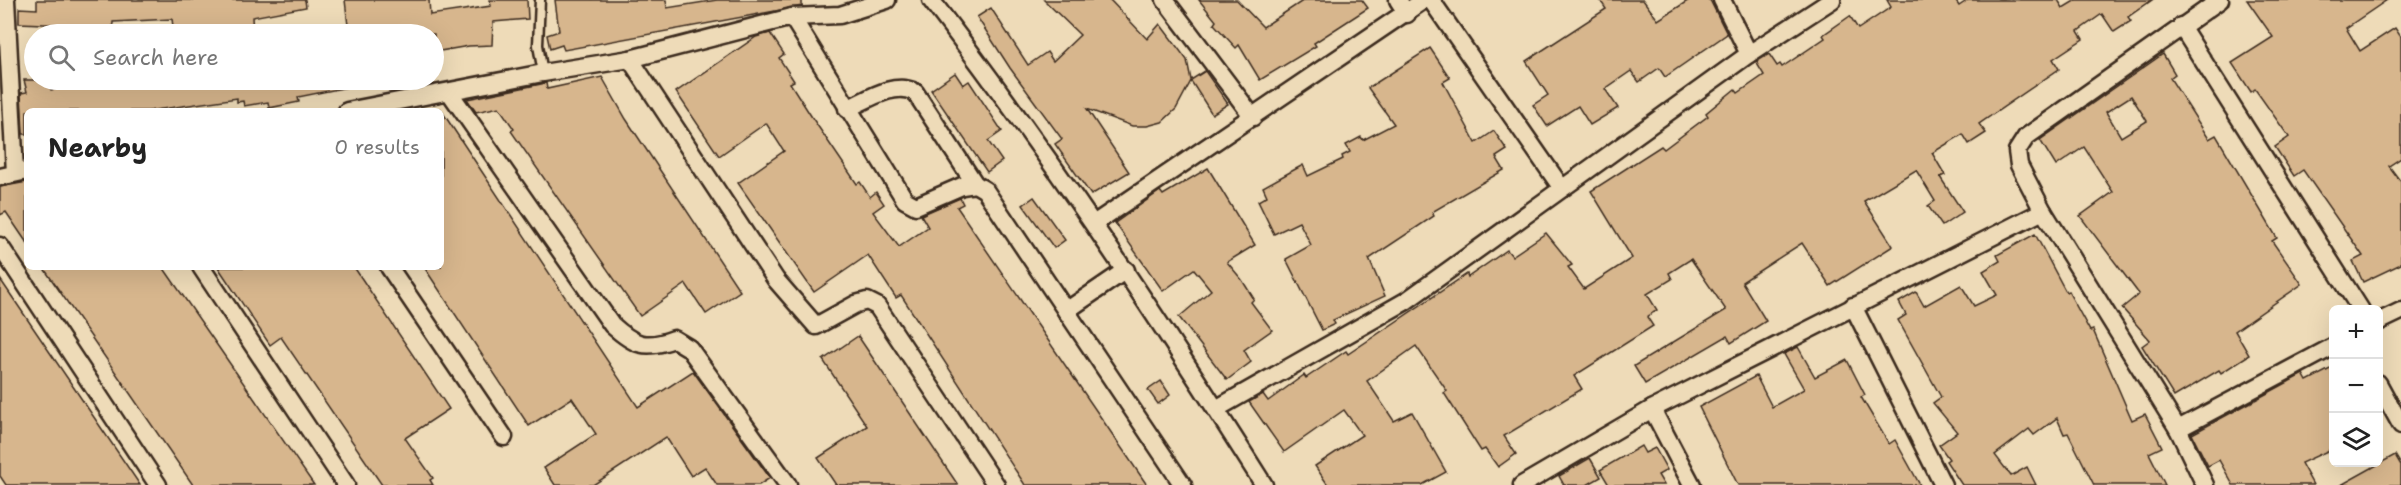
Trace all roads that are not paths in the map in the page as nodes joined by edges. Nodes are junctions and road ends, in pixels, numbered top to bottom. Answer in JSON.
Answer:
{"nodes":[{"id":1,"x":6,"y":0,"type":"edge"},
{"id":2,"x":540,"y":0,"type":"edge"},
{"id":3,"x":887,"y":0,"type":"edge"},
{"id":4,"x":931,"y":0,"type":"edge"},
{"id":5,"x":1166,"y":0,"type":"edge"},
{"id":6,"x":1424,"y":0,"type":"edge"},
{"id":7,"x":1431,"y":0,"type":"edge"},
{"id":8,"x":1722,"y":0,"type":"edge"},
{"id":9,"x":1832,"y":0,"type":"edge"},
{"id":10,"x":2220,"y":0,"type":"edge"},
{"id":11,"x":1402,"y":7,"type":"edge"},
{"id":12,"x":792,"y":17,"type":"junction"},
{"id":13,"x":2181,"y":26,"type":"junction"},
{"id":14,"x":1749,"y":54,"type":"junction"},
{"id":15,"x":630,"y":59,"type":"junction"},
{"id":16,"x":543,"y":72,"type":"junction"},
{"id":17,"x":450,"y":93,"type":"junction"},
{"id":18,"x":364,"y":108,"type":"edge"},
{"id":19,"x":847,"y":108,"type":"junction"},
{"id":20,"x":1253,"y":117,"type":"junction"},
{"id":21,"x":14,"y":174,"type":"edge"},
{"id":22,"x":975,"y":184,"type":"junction"},
{"id":23,"x":1561,"y":187,"type":"junction"},
{"id":24,"x":2043,"y":211,"type":"junction"},
{"id":25,"x":1095,"y":224,"type":"junction"},
{"id":26,"x":0,"y":246,"type":"edge"},
{"id":27,"x":203,"y":270,"type":"edge"},
{"id":28,"x":391,"y":270,"type":"edge"},
{"id":29,"x":1126,"y":270,"type":"junction"},
{"id":30,"x":2358,"y":305,"type":"edge"},
{"id":31,"x":1853,"y":306,"type":"junction"},
{"id":32,"x":1066,"y":310,"type":"junction"},
{"id":33,"x":2401,"y":311,"type":"edge"},
{"id":34,"x":2383,"y":320,"type":"edge"},
{"id":35,"x":2329,"y":349,"type":"edge"},
{"id":36,"x":2383,"y":391,"type":"edge"},
{"id":37,"x":1216,"y":409,"type":"junction"},
{"id":38,"x":1652,"y":409,"type":"junction"},
{"id":39,"x":2401,"y":425,"type":"edge"},
{"id":40,"x":2178,"y":429,"type":"junction"},
{"id":41,"x":504,"y":437,"type":"dead end"},
{"id":42,"x":158,"y":485,"type":"edge"},
{"id":43,"x":345,"y":485,"type":"edge"},
{"id":44,"x":788,"y":485,"type":"edge"},
{"id":45,"x":996,"y":485,"type":"edge"},
{"id":46,"x":1183,"y":485,"type":"edge"},
{"id":47,"x":1264,"y":485,"type":"edge"},
{"id":48,"x":1522,"y":485,"type":"edge"},
{"id":49,"x":1692,"y":485,"type":"edge"},
{"id":50,"x":1943,"y":485,"type":"edge"},
{"id":51,"x":2205,"y":485,"type":"edge"}],
"edges":[{"from":1,"to":21,"type":"street"},
{"from":2,"to":16,"type":"lane"},
{"from":3,"to":12,"type":"street"},
{"from":4,"to":25,"type":"street"},
{"from":5,"to":20,"type":"street"},
{"from":6,"to":11,"type":"street"},
{"from":7,"to":23,"type":"street"},
{"from":8,"to":14,"type":"street"},
{"from":9,"to":14,"type":"street"},
{"from":10,"to":13,"type":"street"},
{"from":11,"to":20,"type":"street"},
{"from":12,"to":15,"type":"street"},
{"from":12,"to":19,"type":"street"},
{"from":13,"to":24,"type":"street"},
{"from":13,"to":30,"type":"street"},
{"from":14,"to":23,"type":"street"},
{"from":15,"to":16,"type":"street"},
{"from":15,"to":45,"type":"street"},
{"from":16,"to":17,"type":"street"},
{"from":17,"to":18,"type":"street"},
{"from":17,"to":44,"type":"street"},
{"from":19,"to":22,"type":"street"},
{"from":19,"to":22,"type":"street"},
{"from":20,"to":25,"type":"street"},
{"from":22,"to":32,"type":"street"},
{"from":23,"to":37,"type":"street"},
{"from":24,"to":31,"type":"street"},
{"from":24,"to":40,"type":"street"},
{"from":25,"to":29,"type":"street"},
{"from":26,"to":42,"type":"street"},
{"from":27,"to":43,"type":"street"},
{"from":28,"to":41,"type":"street"},
{"from":29,"to":32,"type":"street"},
{"from":29,"to":37,"type":"street"},
{"from":31,"to":38,"type":"street"},
{"from":31,"to":50,"type":"street"},
{"from":32,"to":46,"type":"street"},
{"from":33,"to":34,"type":"street"},
{"from":35,"to":40,"type":"street"},
{"from":36,"to":39,"type":"street"},
{"from":37,"to":47,"type":"street"},
{"from":38,"to":48,"type":"street"},
{"from":38,"to":49,"type":"street"},
{"from":40,"to":51,"type":"street"}]}
